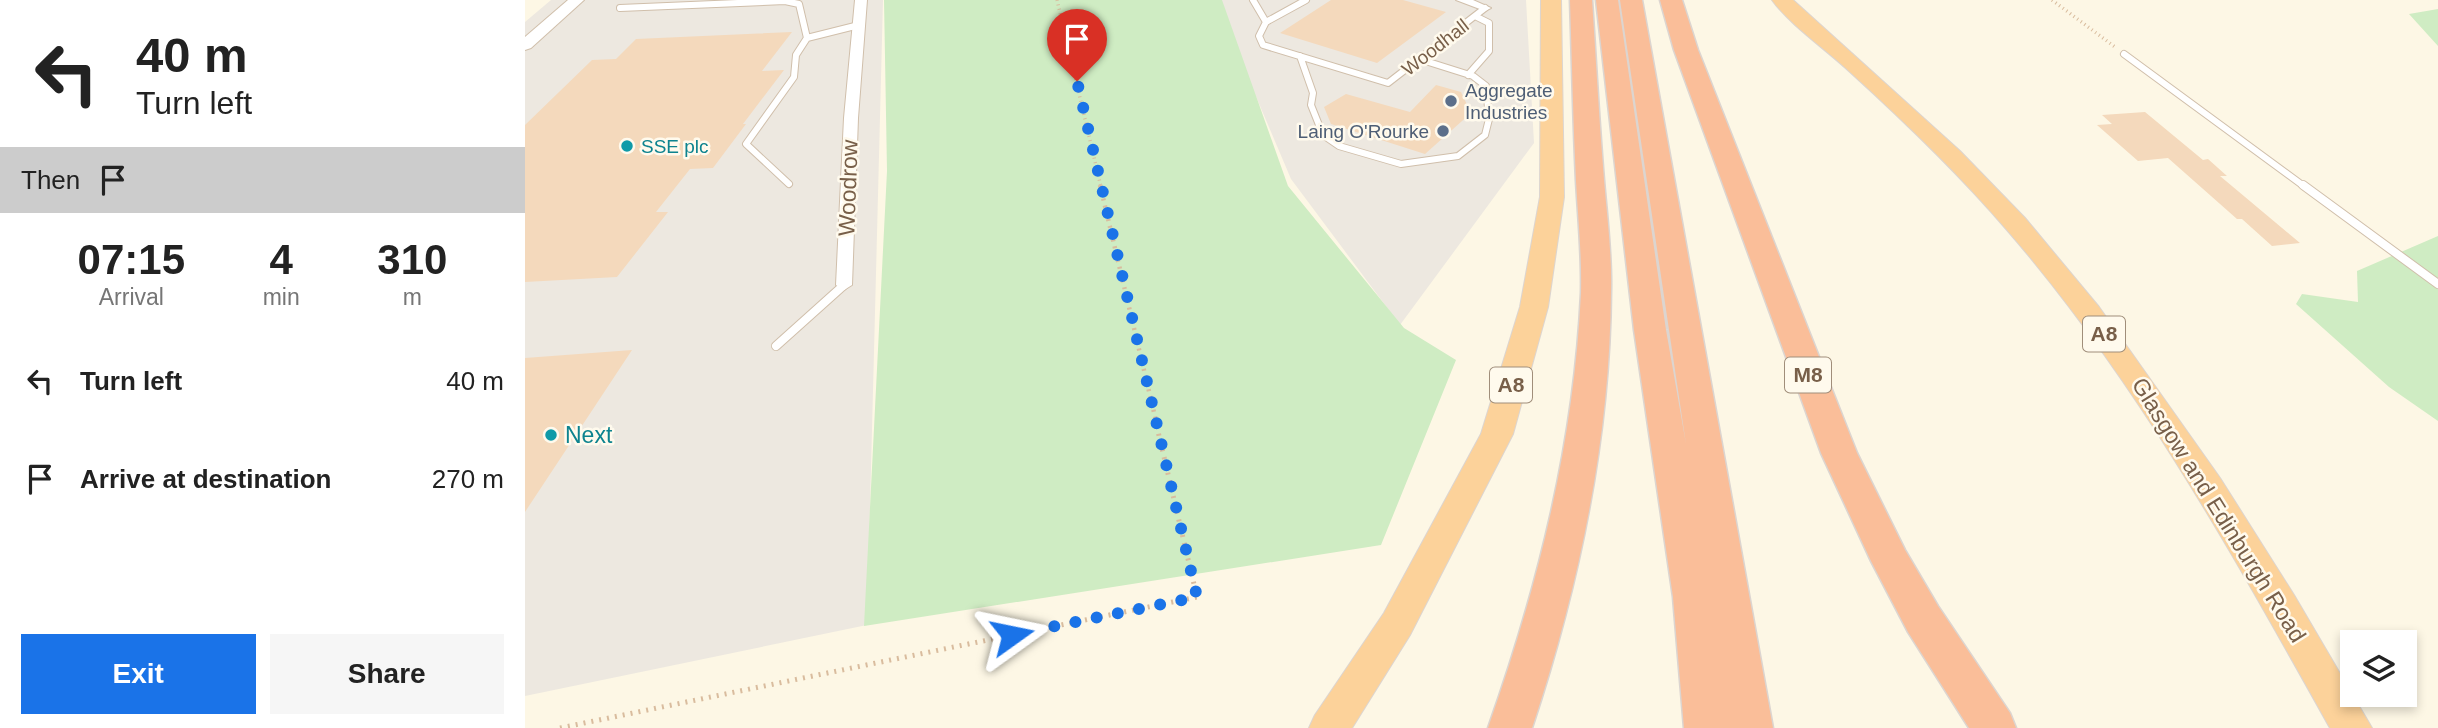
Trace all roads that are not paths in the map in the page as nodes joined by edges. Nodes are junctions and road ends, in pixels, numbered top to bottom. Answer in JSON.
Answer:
{"nodes":[{"id":1,"x":577,"y":0,"type":"edge"},
{"id":2,"x":861,"y":0,"type":"edge"},
{"id":3,"x":1306,"y":0,"type":"edge"},
{"id":4,"x":1551,"y":0,"type":"edge"},
{"id":5,"x":1581,"y":0,"type":"edge"},
{"id":6,"x":1599,"y":0,"type":"edge"},
{"id":7,"x":1607,"y":0,"type":"edge"},
{"id":8,"x":1631,"y":0,"type":"edge"},
{"id":9,"x":1671,"y":0,"type":"edge"},
{"id":10,"x":1782,"y":0,"type":"edge"},
{"id":11,"x":1256,"y":1,"type":"edge"},
{"id":12,"x":1469,"y":1,"type":"edge"},
{"id":13,"x":620,"y":8,"type":"dead end"},
{"id":14,"x":1480,"y":12,"type":"junction"},
{"id":15,"x":1266,"y":22,"type":"junction"},
{"id":16,"x":859,"y":25,"type":"junction"},
{"id":17,"x":807,"y":38,"type":"junction"},
{"id":18,"x":525,"y":45,"type":"edge"},
{"id":19,"x":2124,"y":54,"type":"road end"},
{"id":20,"x":1300,"y":56,"type":"junction"},
{"id":21,"x":1419,"y":59,"type":"junction"},
{"id":22,"x":1468,"y":75,"type":"junction"},
{"id":23,"x":789,"y":184,"type":"dead end"},
{"id":24,"x":1594,"y":256,"type":"junction"},
{"id":25,"x":2438,"y":284,"type":"edge"},
{"id":26,"x":844,"y":285,"type":"joint"},
{"id":27,"x":776,"y":346,"type":"dead end"},
{"id":28,"x":1329,"y":728,"type":"edge"},
{"id":29,"x":1510,"y":728,"type":"edge"},
{"id":30,"x":1706,"y":728,"type":"edge"},
{"id":31,"x":1751,"y":728,"type":"edge"},
{"id":32,"x":1994,"y":728,"type":"edge"},
{"id":33,"x":2352,"y":728,"type":"edge"}],
"edges":[{"from":1,"to":18,"type":"street"},
{"from":2,"to":16,"type":"street","name":"Woodrow"},
{"from":3,"to":15,"type":"lane"},
{"from":4,"to":28,"type":"highway","number":"A8"},
{"from":5,"to":24,"type":"highway"},
{"from":6,"to":24,"type":"highway"},
{"from":7,"to":30,"type":"highway"},
{"from":8,"to":31,"type":"highway"},
{"from":9,"to":32,"type":"highway","number":"M8"},
{"from":10,"to":33,"type":"highway","name":"Glasgow and Edinburgh Road","number":"A8"},
{"from":11,"to":15,"type":"lane"},
{"from":12,"to":14,"type":"street","name":"Woodhall"},
{"from":13,"to":17,"type":"lane"},
{"from":14,"to":21,"type":"lane","name":"Woodhall"},
{"from":14,"to":22,"type":"lane"},
{"from":15,"to":20,"type":"lane","name":"Woodhall"},
{"from":16,"to":17,"type":"lane"},
{"from":16,"to":26,"type":"street","name":"Woodrow"},
{"from":17,"to":23,"type":"lane"},
{"from":19,"to":25,"type":"lane"},
{"from":20,"to":21,"type":"lane","name":"Woodhall"},
{"from":20,"to":22,"type":"lane"},
{"from":21,"to":22,"type":"lane"},
{"from":24,"to":29,"type":"highway"},
{"from":26,"to":27,"type":"lane","name":"Woodrow"}]}
